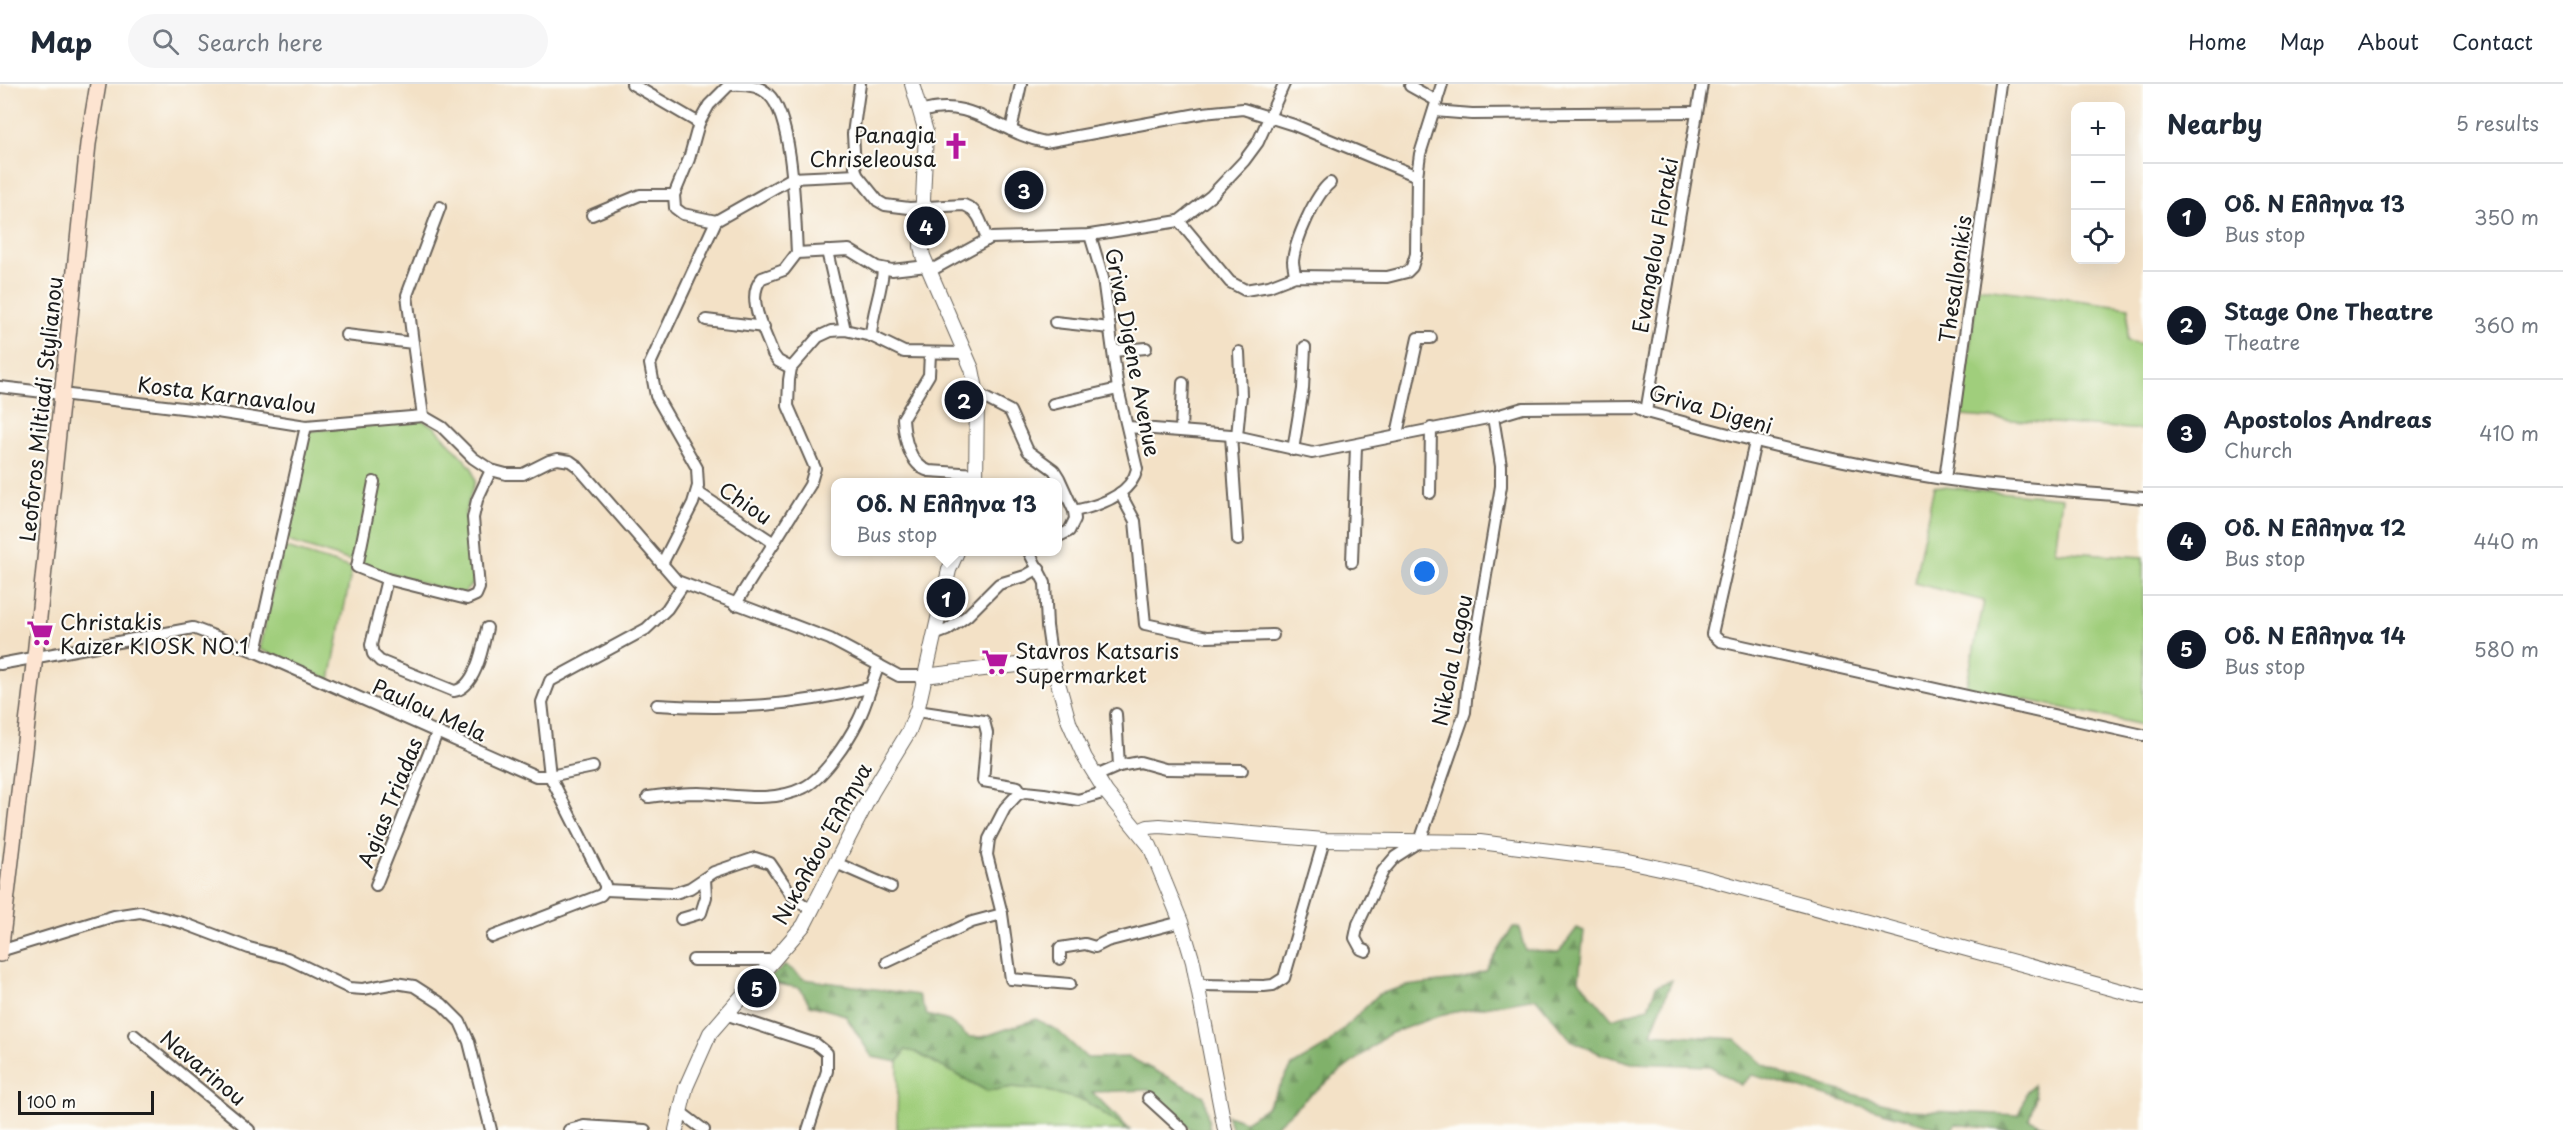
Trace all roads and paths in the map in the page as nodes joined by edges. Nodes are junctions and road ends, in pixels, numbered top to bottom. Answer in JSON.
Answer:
{"nodes":[{"id":1,"x":98,"y":84,"type":"edge"},
{"id":2,"x":632,"y":84,"type":"edge"},
{"id":3,"x":860,"y":84,"type":"edge"},
{"id":4,"x":912,"y":84,"type":"edge"},
{"id":5,"x":1021,"y":84,"type":"edge"},
{"id":6,"x":1284,"y":84,"type":"edge"},
{"id":7,"x":1442,"y":84,"type":"edge"},
{"id":8,"x":1702,"y":84,"type":"edge"},
{"id":9,"x":2000,"y":84,"type":"edge"},
{"id":10,"x":729,"y":85,"type":"edge"},
{"id":11,"x":1410,"y":86,"type":"dead end"},
{"id":12,"x":1436,"y":106,"type":"junction"},
{"id":13,"x":921,"y":112,"type":"junction"},
{"id":14,"x":1697,"y":112,"type":"junction"},
{"id":15,"x":1271,"y":117,"type":"junction"},
{"id":16,"x":699,"y":123,"type":"junction"},
{"id":17,"x":1011,"y":130,"type":"junction"},
{"id":18,"x":857,"y":175,"type":"junction"},
{"id":19,"x":1417,"y":176,"type":"junction"},
{"id":20,"x":792,"y":178,"type":"junction"},
{"id":21,"x":1329,"y":183,"type":"dead end"},
{"id":22,"x":674,"y":195,"type":"junction"},
{"id":23,"x":440,"y":207,"type":"dead end"},
{"id":24,"x":922,"y":208,"type":"junction"},
{"id":25,"x":592,"y":215,"type":"dead end"},
{"id":26,"x":716,"y":221,"type":"junction"},
{"id":27,"x":1179,"y":221,"type":"junction"},
{"id":28,"x":1090,"y":235,"type":"junction"},
{"id":29,"x":987,"y":240,"type":"junction"},
{"id":30,"x":826,"y":251,"type":"junction"},
{"id":31,"x":797,"y":253,"type":"junction"},
{"id":32,"x":928,"y":268,"type":"junction"},
{"id":33,"x":883,"y":269,"type":"junction"},
{"id":34,"x":1295,"y":276,"type":"junction"},
{"id":35,"x":706,"y":320,"type":"dead end"},
{"id":36,"x":1055,"y":322,"type":"dead end"},
{"id":37,"x":764,"y":327,"type":"junction"},
{"id":38,"x":1110,"y":328,"type":"junction"},
{"id":39,"x":845,"y":330,"type":"junction"},
{"id":40,"x":346,"y":335,"type":"dead end"},
{"id":41,"x":871,"y":336,"type":"junction"},
{"id":42,"x":1431,"y":338,"type":"dead end"},
{"id":43,"x":413,"y":343,"type":"junction"},
{"id":44,"x":1305,"y":347,"type":"dead end"},
{"id":45,"x":1146,"y":348,"type":"dead end"},
{"id":46,"x":1113,"y":351,"type":"junction"},
{"id":47,"x":1239,"y":352,"type":"dead end"},
{"id":48,"x":930,"y":353,"type":"junction"},
{"id":49,"x":965,"y":353,"type":"junction"},
{"id":50,"x":791,"y":368,"type":"junction"},
{"id":51,"x":1183,"y":383,"type":"dead end"},
{"id":52,"x":0,"y":387,"type":"edge"},
{"id":53,"x":1118,"y":389,"type":"junction"},
{"id":54,"x":63,"y":393,"type":"junction"},
{"id":55,"x":977,"y":394,"type":"junction"},
{"id":56,"x":1053,"y":404,"type":"dead end"},
{"id":57,"x":1646,"y":412,"type":"junction"},
{"id":58,"x":423,"y":416,"type":"junction"},
{"id":59,"x":1493,"y":417,"type":"junction"},
{"id":60,"x":306,"y":426,"type":"junction"},
{"id":61,"x":1128,"y":426,"type":"junction"},
{"id":62,"x":1431,"y":428,"type":"junction"},
{"id":63,"x":1181,"y":430,"type":"junction"},
{"id":64,"x":1396,"y":434,"type":"junction"},
{"id":65,"x":1234,"y":435,"type":"junction"},
{"id":66,"x":1755,"y":442,"type":"junction"},
{"id":67,"x":1356,"y":446,"type":"junction"},
{"id":68,"x":1293,"y":450,"type":"junction"},
{"id":69,"x":491,"y":470,"type":"junction"},
{"id":70,"x":976,"y":478,"type":"edge"},
{"id":71,"x":1058,"y":478,"type":"edge"},
{"id":72,"x":1946,"y":479,"type":"junction"},
{"id":73,"x":374,"y":482,"type":"dead end"},
{"id":74,"x":1062,"y":486,"type":"edge"},
{"id":75,"x":698,"y":492,"type":"junction"},
{"id":76,"x":1120,"y":493,"type":"junction"},
{"id":77,"x":1430,"y":493,"type":"dead end"},
{"id":78,"x":2143,"y":498,"type":"edge"},
{"id":79,"x":1074,"y":511,"type":"junction"},
{"id":80,"x":1062,"y":534,"type":"edge"},
{"id":81,"x":1238,"y":540,"type":"dead end"},
{"id":82,"x":774,"y":543,"type":"junction"},
{"id":83,"x":955,"y":556,"type":"edge"},
{"id":84,"x":1032,"y":556,"type":"edge"},
{"id":85,"x":1352,"y":562,"type":"dead end"},
{"id":86,"x":662,"y":564,"type":"junction"},
{"id":87,"x":1039,"y":568,"type":"junction"},
{"id":88,"x":387,"y":579,"type":"junction"},
{"id":89,"x":683,"y":585,"type":"junction"},
{"id":90,"x":735,"y":605,"type":"junction"},
{"id":91,"x":487,"y":628,"type":"dead end"},
{"id":92,"x":934,"y":635,"type":"junction"},
{"id":93,"x":1273,"y":635,"type":"dead end"},
{"id":94,"x":256,"y":652,"type":"junction"},
{"id":95,"x":35,"y":656,"type":"junction"},
{"id":96,"x":1052,"y":661,"type":"junction"},
{"id":97,"x":0,"y":664,"type":"edge"},
{"id":98,"x":879,"y":665,"type":"junction"},
{"id":99,"x":924,"y":676,"type":"junction"},
{"id":100,"x":869,"y":688,"type":"junction"},
{"id":101,"x":657,"y":705,"type":"dead end"},
{"id":102,"x":916,"y":711,"type":"junction"},
{"id":103,"x":1116,"y":714,"type":"dead end"},
{"id":104,"x":437,"y":733,"type":"junction"},
{"id":105,"x":2143,"y":735,"type":"edge"},
{"id":106,"x":1119,"y":766,"type":"junction"},
{"id":107,"x":593,"y":767,"type":"dead end"},
{"id":108,"x":1242,"y":770,"type":"dead end"},
{"id":109,"x":550,"y":776,"type":"junction"},
{"id":110,"x":1096,"y":776,"type":"junction"},
{"id":111,"x":1106,"y":792,"type":"junction"},
{"id":112,"x":1021,"y":793,"type":"junction"},
{"id":113,"x":648,"y":797,"type":"dead end"},
{"id":114,"x":1139,"y":831,"type":"junction"},
{"id":115,"x":1324,"y":840,"type":"junction"},
{"id":116,"x":1419,"y":841,"type":"junction"},
{"id":117,"x":836,"y":863,"type":"junction"},
{"id":118,"x":705,"y":879,"type":"junction"},
{"id":119,"x":376,"y":885,"type":"dead end"},
{"id":120,"x":891,"y":887,"type":"dead end"},
{"id":121,"x":605,"y":890,"type":"junction"},
{"id":122,"x":812,"y":911,"type":"junction"},
{"id":123,"x":1002,"y":914,"type":"junction"},
{"id":124,"x":681,"y":919,"type":"dead end"},
{"id":125,"x":1181,"y":922,"type":"junction"},
{"id":126,"x":492,"y":937,"type":"dead end"},
{"id":127,"x":1366,"y":951,"type":"dead end"},
{"id":128,"x":0,"y":953,"type":"edge"},
{"id":129,"x":1060,"y":959,"type":"dead end"},
{"id":130,"x":693,"y":960,"type":"dead end"},
{"id":131,"x":774,"y":960,"type":"junction"},
{"id":132,"x":887,"y":962,"type":"dead end"},
{"id":133,"x":1070,"y":984,"type":"dead end"},
{"id":134,"x":1198,"y":985,"type":"junction"},
{"id":135,"x":2143,"y":997,"type":"edge"},
{"id":136,"x":725,"y":1014,"type":"junction"},
{"id":137,"x":134,"y":1035,"type":"dead end"},
{"id":138,"x":1148,"y":1098,"type":"dead end"},
{"id":139,"x":679,"y":1111,"type":"junction"},
{"id":140,"x":249,"y":1130,"type":"edge"},
{"id":141,"x":491,"y":1130,"type":"edge"},
{"id":142,"x":569,"y":1130,"type":"edge"},
{"id":143,"x":645,"y":1130,"type":"edge"},
{"id":144,"x":676,"y":1130,"type":"edge"},
{"id":145,"x":704,"y":1130,"type":"edge"},
{"id":146,"x":808,"y":1130,"type":"edge"},
{"id":147,"x":1183,"y":1130,"type":"edge"},
{"id":148,"x":1225,"y":1130,"type":"edge"}],
"edges":[{"from":1,"to":54,"type":"main road","name":"Leoforos Miltiadi Stylianou"},
{"from":2,"to":16,"type":"street"},
{"from":3,"to":18,"type":"street"},
{"from":4,"to":13,"type":"street"},
{"from":5,"to":17,"type":"street"},
{"from":6,"to":15,"type":"street"},
{"from":7,"to":12,"type":"street"},
{"from":8,"to":14,"type":"street","name":"Evangelou Floraki"},
{"from":9,"to":72,"type":"street","name":"Thesallonikis"},
{"from":10,"to":16,"type":"street"},
{"from":10,"to":20,"type":"street"},
{"from":11,"to":12,"type":"street"},
{"from":12,"to":14,"type":"street"},
{"from":12,"to":19,"type":"street"},
{"from":13,"to":17,"type":"street"},
{"from":13,"to":24,"type":"street"},
{"from":14,"to":57,"type":"street","name":"Evangelou Floraki"},
{"from":15,"to":17,"type":"street"},
{"from":15,"to":19,"type":"street"},
{"from":15,"to":27,"type":"street"},
{"from":16,"to":22,"type":"street"},
{"from":18,"to":20,"type":"street"},
{"from":18,"to":24,"type":"street"},
{"from":19,"to":34,"type":"street"},
{"from":20,"to":26,"type":"street"},
{"from":20,"to":31,"type":"street"},
{"from":21,"to":34,"type":"street"},
{"from":22,"to":25,"type":"street"},
{"from":22,"to":26,"type":"street"},
{"from":23,"to":43,"type":"street"},
{"from":24,"to":29,"type":"street"},
{"from":24,"to":32,"type":"street"},
{"from":26,"to":75,"type":"street"},
{"from":27,"to":28,"type":"street"},
{"from":27,"to":34,"type":"street"},
{"from":28,"to":29,"type":"street"},
{"from":28,"to":38,"type":"street","name":"Griva Digene Avenue"},
{"from":29,"to":32,"type":"street"},
{"from":30,"to":31,"type":"street"},
{"from":30,"to":33,"type":"street"},
{"from":30,"to":39,"type":"street"},
{"from":31,"to":37,"type":"street"},
{"from":32,"to":33,"type":"street"},
{"from":32,"to":49,"type":"street"},
{"from":33,"to":41,"type":"street"},
{"from":35,"to":37,"type":"street"},
{"from":36,"to":38,"type":"street"},
{"from":37,"to":50,"type":"street"},
{"from":38,"to":46,"type":"street","name":"Griva Digene Avenue"},
{"from":39,"to":41,"type":"street"},
{"from":39,"to":50,"type":"street"},
{"from":40,"to":43,"type":"street"},
{"from":41,"to":48,"type":"street"},
{"from":42,"to":64,"type":"street"},
{"from":43,"to":58,"type":"street"},
{"from":44,"to":68,"type":"street"},
{"from":45,"to":46,"type":"street"},
{"from":46,"to":53,"type":"street","name":"Griva Digene Avenue"},
{"from":47,"to":65,"type":"street"},
{"from":48,"to":49,"type":"street"},
{"from":48,"to":70,"type":"street"},
{"from":49,"to":55,"type":"street"},
{"from":50,"to":82,"type":"street"},
{"from":51,"to":63,"type":"street"},
{"from":52,"to":54,"type":"street","name":"Kosta Karnavalou"},
{"from":53,"to":56,"type":"street"},
{"from":53,"to":61,"type":"street","name":"Griva Digene Avenue"},
{"from":54,"to":60,"type":"street","name":"Kosta Karnavalou"},
{"from":54,"to":95,"type":"main road","name":"Leoforos Miltiadi Stylianou"},
{"from":55,"to":70,"type":"street"},
{"from":55,"to":71,"type":"street"},
{"from":57,"to":59,"type":"street","name":"Griva Digeni"},
{"from":57,"to":66,"type":"street","name":"Griva Digeni"},
{"from":58,"to":60,"type":"street","name":"Kosta Karnavalou"},
{"from":58,"to":69,"type":"street"},
{"from":59,"to":62,"type":"street","name":"Griva Digeni"},
{"from":59,"to":116,"type":"street","name":"Nikola Lagou"},
{"from":60,"to":94,"type":"street"},
{"from":61,"to":63,"type":"street","name":"Griva Digeni"},
{"from":61,"to":76,"type":"street","name":"Griva Digene Avenue"},
{"from":62,"to":64,"type":"street","name":"Griva Digeni"},
{"from":62,"to":77,"type":"street"},
{"from":63,"to":65,"type":"street","name":"Griva Digeni"},
{"from":64,"to":67,"type":"street","name":"Griva Digeni"},
{"from":65,"to":68,"type":"street","name":"Griva Digeni"},
{"from":65,"to":81,"type":"street"},
{"from":66,"to":72,"type":"street","name":"Griva Digeni"},
{"from":66,"to":105,"type":"street"},
{"from":67,"to":68,"type":"street","name":"Griva Digeni"},
{"from":67,"to":85,"type":"street"},
{"from":69,"to":86,"type":"street"},
{"from":69,"to":88,"type":"street"},
{"from":72,"to":78,"type":"street","name":"Griva Digeni"},
{"from":73,"to":88,"type":"street"},
{"from":74,"to":79,"type":"street"},
{"from":75,"to":82,"type":"street","name":"Chiou"},
{"from":75,"to":86,"type":"street"},
{"from":76,"to":79,"type":"street","name":"Griva Digene Avenue"},
{"from":76,"to":93,"type":"street"},
{"from":79,"to":80,"type":"street"},
{"from":82,"to":90,"type":"street"},
{"from":83,"to":92,"type":"street","name":"Νικολάου Έλληνα"},
{"from":84,"to":87,"type":"street"},
{"from":86,"to":89,"type":"street"},
{"from":87,"to":92,"type":"street"},
{"from":87,"to":96,"type":"street"},
{"from":88,"to":91,"type":"street"},
{"from":89,"to":90,"type":"street"},
{"from":89,"to":109,"type":"street"},
{"from":90,"to":98,"type":"street"},
{"from":92,"to":99,"type":"street","name":"Νικολάου Έλληνα"},
{"from":94,"to":95,"type":"street","name":"Paulou Mela"},
{"from":94,"to":104,"type":"street","name":"Paulou Mela"},
{"from":95,"to":97,"type":"street","name":"Paulou Mela"},
{"from":95,"to":128,"type":"main road","name":"Leoforos Miltiadi Stylianou"},
{"from":96,"to":99,"type":"street"},
{"from":96,"to":110,"type":"street"},
{"from":98,"to":99,"type":"street"},
{"from":98,"to":100,"type":"street"},
{"from":99,"to":102,"type":"street","name":"Νικολάου Έλληνα"},
{"from":100,"to":101,"type":"street"},
{"from":100,"to":113,"type":"street"},
{"from":102,"to":112,"type":"street"},
{"from":102,"to":117,"type":"street","name":"Νικολάου Έλληνα"},
{"from":103,"to":106,"type":"street"},
{"from":104,"to":109,"type":"street","name":"Paulou Mela"},
{"from":104,"to":119,"type":"street","name":"Agias Triadas"},
{"from":106,"to":108,"type":"street"},
{"from":106,"to":110,"type":"street"},
{"from":107,"to":109,"type":"street","name":"Paulou Mela"},
{"from":109,"to":121,"type":"street"},
{"from":110,"to":111,"type":"street"},
{"from":111,"to":112,"type":"street"},
{"from":111,"to":114,"type":"street"},
{"from":112,"to":123,"type":"street"},
{"from":114,"to":115,"type":"street"},
{"from":114,"to":125,"type":"street"},
{"from":115,"to":116,"type":"street"},
{"from":115,"to":134,"type":"street"},
{"from":116,"to":127,"type":"street"},
{"from":116,"to":135,"type":"street"},
{"from":117,"to":120,"type":"street"},
{"from":117,"to":122,"type":"street","name":"Νικολάου Έλληνα"},
{"from":118,"to":121,"type":"street"},
{"from":118,"to":122,"type":"street"},
{"from":118,"to":124,"type":"street"},
{"from":121,"to":126,"type":"street"},
{"from":122,"to":131,"type":"street","name":"Νικολάου Έλληνα"},
{"from":123,"to":132,"type":"street"},
{"from":123,"to":133,"type":"street"},
{"from":125,"to":129,"type":"street"},
{"from":125,"to":134,"type":"street"},
{"from":128,"to":141,"type":"street"},
{"from":130,"to":131,"type":"street"},
{"from":131,"to":136,"type":"street","name":"Νικολάου Έλληνα"},
{"from":134,"to":148,"type":"street"},
{"from":136,"to":139,"type":"street","name":"Νικολάου Έλληνα"},
{"from":136,"to":146,"type":"street"},
{"from":137,"to":140,"type":"street","name":"Navarinou"},
{"from":138,"to":147,"type":"street"},
{"from":139,"to":144,"type":"street","name":"Νικολάου Έλληνα"},
{"from":139,"to":145,"type":"street"},
{"from":142,"to":143,"type":"street"}]}
